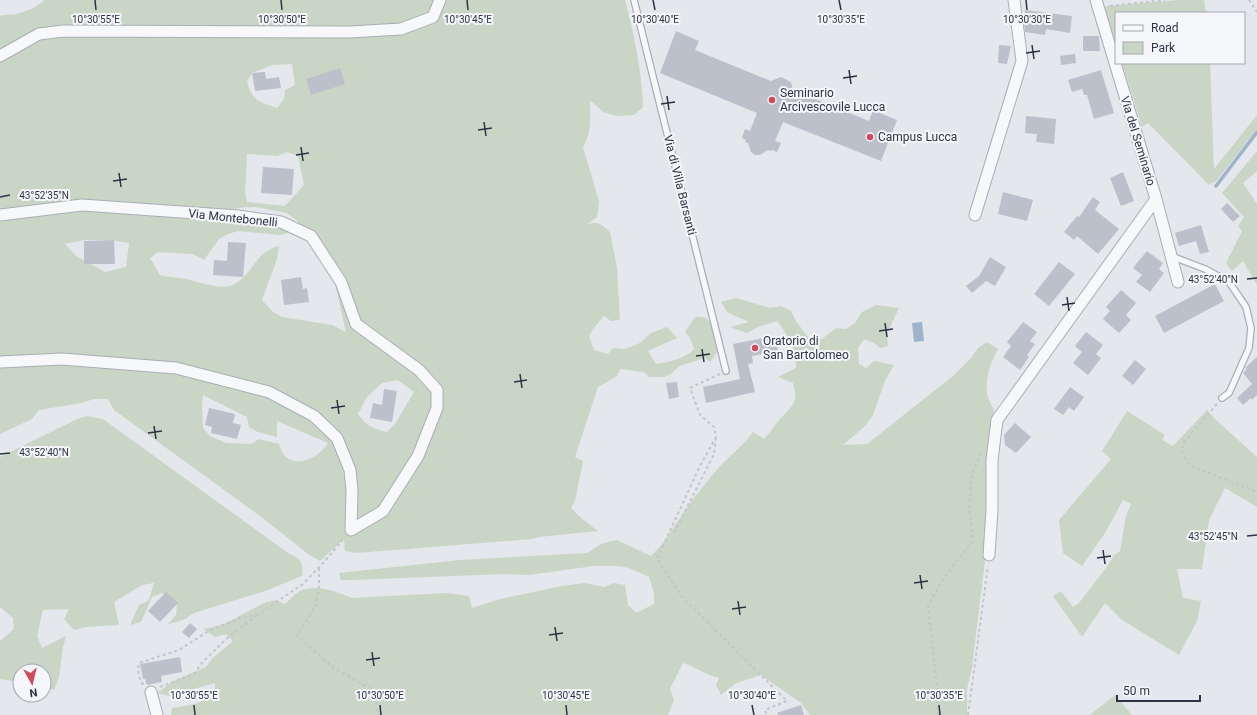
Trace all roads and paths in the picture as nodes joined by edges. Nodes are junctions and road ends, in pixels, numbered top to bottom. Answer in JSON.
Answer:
{"nodes":[{"id":1,"x":440,"y":0,"type":"edge"},
{"id":2,"x":634,"y":0,"type":"edge"},
{"id":3,"x":1014,"y":0,"type":"edge"},
{"id":4,"x":1165,"y":0,"type":"edge"},
{"id":5,"x":1250,"y":0,"type":"edge"},
{"id":6,"x":1096,"y":1,"type":"edge"},
{"id":7,"x":1257,"y":12,"type":"edge"},
{"id":8,"x":0,"y":56,"type":"edge"},
{"id":9,"x":1115,"y":64,"type":"edge"},
{"id":10,"x":1115,"y":64,"type":"edge"},
{"id":11,"x":1156,"y":199,"type":"junction"},
{"id":12,"x":0,"y":215,"type":"edge"},
{"id":13,"x":975,"y":216,"type":"dead end"},
{"id":14,"x":1171,"y":256,"type":"junction"},
{"id":15,"x":1178,"y":282,"type":"dead end"},
{"id":16,"x":0,"y":362,"type":"edge"},
{"id":17,"x":726,"y":371,"type":"joint"},
{"id":18,"x":1222,"y":398,"type":"joint"},
{"id":19,"x":716,"y":437,"type":"junction"},
{"id":20,"x":981,"y":454,"type":"dead end"},
{"id":21,"x":1257,"y":492,"type":"edge"},
{"id":22,"x":351,"y":530,"type":"junction"},
{"id":23,"x":674,"y":533,"type":"dead end"},
{"id":24,"x":989,"y":555,"type":"joint"},
{"id":25,"x":320,"y":567,"type":"junction"},
{"id":26,"x":257,"y":616,"type":"junction"},
{"id":27,"x":151,"y":692,"type":"junction"},
{"id":28,"x":156,"y":715,"type":"edge"},
{"id":29,"x":378,"y":715,"type":"edge"},
{"id":30,"x":767,"y":715,"type":"edge"},
{"id":31,"x":938,"y":715,"type":"edge"},
{"id":32,"x":968,"y":715,"type":"edge"}],
"edges":[{"from":1,"to":8,"type":"street"},
{"from":2,"to":17,"type":"lane","name":"Via di Villa Barsanti"},
{"from":3,"to":13,"type":"street"},
{"from":4,"to":6,"type":"path"},
{"from":5,"to":7,"type":"path"},
{"from":6,"to":9,"type":"street","name":"Via del Seminario"},
{"from":10,"to":11,"type":"street","name":"Via del Seminario"},
{"from":11,"to":14,"type":"street","name":"Via del Seminario"},
{"from":11,"to":24,"type":"street"},
{"from":12,"to":22,"type":"street","name":"Via Montebonelli"},
{"from":14,"to":15,"type":"street","name":"Via del Seminario"},
{"from":14,"to":18,"type":"lane"},
{"from":16,"to":22,"type":"street"},
{"from":17,"to":19,"type":"path"},
{"from":18,"to":21,"type":"path"},
{"from":19,"to":23,"type":"path"},
{"from":19,"to":30,"type":"path"},
{"from":20,"to":31,"type":"path"},
{"from":22,"to":25,"type":"path"},
{"from":24,"to":32,"type":"path"},
{"from":25,"to":26,"type":"path"},
{"from":25,"to":29,"type":"path"},
{"from":26,"to":27,"type":"path"},
{"from":26,"to":27,"type":"path"},
{"from":27,"to":28,"type":"street"}]}
